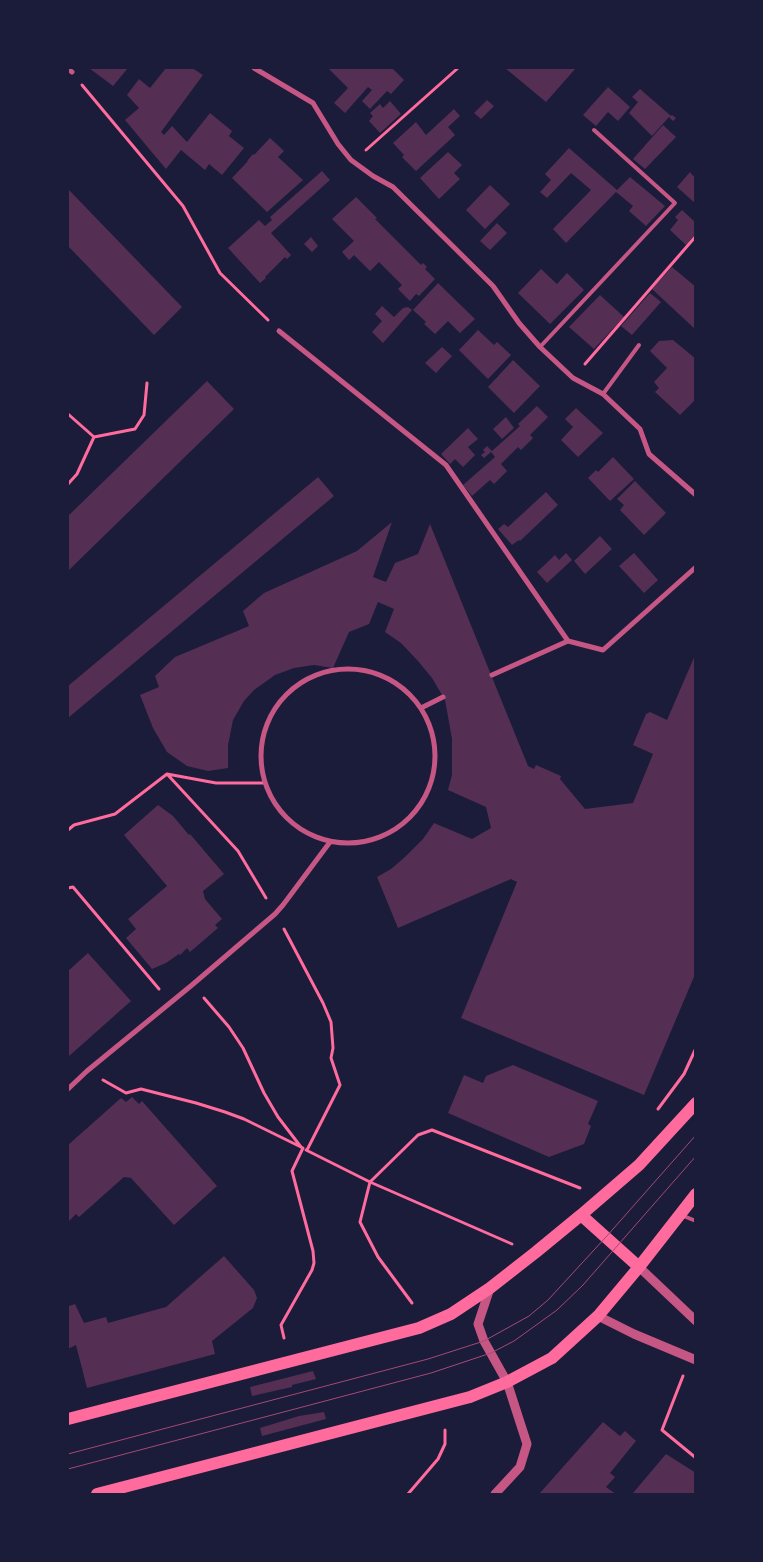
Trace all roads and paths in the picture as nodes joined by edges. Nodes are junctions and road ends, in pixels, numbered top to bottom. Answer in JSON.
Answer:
{"nodes":[{"id":1,"x":254,"y":68,"type":"edge"},
{"id":2,"x":458,"y":68,"type":"edge"},
{"id":3,"x":70,"y":70,"type":"edge"},
{"id":4,"x":594,"y":130,"type":"dead end"},
{"id":5,"x":351,"y":160,"type":"junction"},
{"id":6,"x":696,"y":236,"type":"edge"},
{"id":7,"x":279,"y":331,"type":"joint"},
{"id":8,"x":639,"y":345,"type":"dead end"},
{"id":9,"x":540,"y":347,"type":"junction"},
{"id":10,"x":573,"y":378,"type":"junction"},
{"id":11,"x":147,"y":383,"type":"dead end"},
{"id":12,"x":603,"y":394,"type":"junction"},
{"id":13,"x":68,"y":414,"type":"edge"},
{"id":14,"x":94,"y":437,"type":"junction"},
{"id":15,"x":68,"y":484,"type":"edge"},
{"id":16,"x":696,"y":495,"type":"edge"},
{"id":17,"x":696,"y":567,"type":"edge"},
{"id":18,"x":568,"y":641,"type":"junction"},
{"id":19,"x":492,"y":675,"type":"dead end"},
{"id":20,"x":443,"y":697,"type":"dead end"},
{"id":21,"x":421,"y":708,"type":"junction"},
{"id":22,"x":167,"y":774,"type":"dead end"},
{"id":23,"x":265,"y":783,"type":"junction"},
{"id":24,"x":330,"y":842,"type":"junction"},
{"id":25,"x":68,"y":888,"type":"edge"},
{"id":26,"x":192,"y":985,"type":"junction"},
{"id":27,"x":171,"y":1003,"type":"junction"},
{"id":28,"x":87,"y":1071,"type":"junction"},
{"id":29,"x":68,"y":1089,"type":"edge"},
{"id":30,"x":696,"y":1103,"type":"edge"},
{"id":31,"x":303,"y":1148,"type":"junction"},
{"id":32,"x":370,"y":1182,"type":"junction"},
{"id":33,"x":582,"y":1189,"type":"dead end"},
{"id":34,"x":696,"y":1194,"type":"edge"},
{"id":35,"x":680,"y":1214,"type":"junction"},
{"id":36,"x":581,"y":1215,"type":"junction"},
{"id":37,"x":696,"y":1221,"type":"edge"},
{"id":38,"x":515,"y":1245,"type":"dead end"},
{"id":39,"x":640,"y":1267,"type":"junction"},
{"id":40,"x":490,"y":1288,"type":"junction"},
{"id":41,"x":412,"y":1303,"type":"dead end"},
{"id":42,"x":598,"y":1316,"type":"junction"},
{"id":43,"x":696,"y":1320,"type":"edge"},
{"id":44,"x":284,"y":1338,"type":"dead end"},
{"id":45,"x":693,"y":1359,"type":"edge"},
{"id":46,"x":507,"y":1382,"type":"junction"},
{"id":47,"x":68,"y":1419,"type":"edge"},
{"id":48,"x":445,"y":1430,"type":"dead end"},
{"id":49,"x":696,"y":1458,"type":"edge"},
{"id":50,"x":97,"y":1494,"type":"edge"},
{"id":51,"x":408,"y":1494,"type":"edge"},
{"id":52,"x":495,"y":1494,"type":"edge"}],
"edges":[{"from":1,"to":5,"type":"street"},
{"from":2,"to":5,"type":"path"},
{"from":3,"to":7,"type":"path"},
{"from":4,"to":9,"type":"lane"},
{"from":5,"to":9,"type":"street"},
{"from":6,"to":10,"type":"path"},
{"from":7,"to":18,"type":"street"},
{"from":8,"to":12,"type":"lane"},
{"from":9,"to":10,"type":"street"},
{"from":10,"to":12,"type":"street"},
{"from":11,"to":14,"type":"path"},
{"from":12,"to":16,"type":"street"},
{"from":13,"to":14,"type":"path"},
{"from":14,"to":15,"type":"path"},
{"from":17,"to":18,"type":"street"},
{"from":18,"to":19,"type":"street"},
{"from":20,"to":21,"type":"street"},
{"from":21,"to":23,"type":"street"},
{"from":21,"to":24,"type":"street"},
{"from":22,"to":23,"type":"path"},
{"from":23,"to":24,"type":"street"},
{"from":24,"to":26,"type":"street"},
{"from":25,"to":27,"type":"path"},
{"from":26,"to":27,"type":"street"},
{"from":26,"to":31,"type":"path"},
{"from":27,"to":28,"type":"street"},
{"from":28,"to":29,"type":"street"},
{"from":28,"to":31,"type":"path"},
{"from":30,"to":36,"type":"main road"},
{"from":31,"to":32,"type":"path"},
{"from":31,"to":44,"type":"path"},
{"from":32,"to":33,"type":"path"},
{"from":32,"to":38,"type":"path"},
{"from":32,"to":41,"type":"path"},
{"from":34,"to":35,"type":"main road"},
{"from":35,"to":37,"type":"lane"},
{"from":35,"to":39,"type":"main road"},
{"from":36,"to":39,"type":"main road"},
{"from":36,"to":40,"type":"main road"},
{"from":39,"to":42,"type":"main road"},
{"from":39,"to":43,"type":"street"},
{"from":40,"to":46,"type":"street"},
{"from":40,"to":47,"type":"main road"},
{"from":42,"to":45,"type":"street"},
{"from":42,"to":46,"type":"main road"},
{"from":45,"to":49,"type":"path"},
{"from":46,"to":50,"type":"main road"},
{"from":46,"to":52,"type":"street"},
{"from":48,"to":51,"type":"path"}]}
